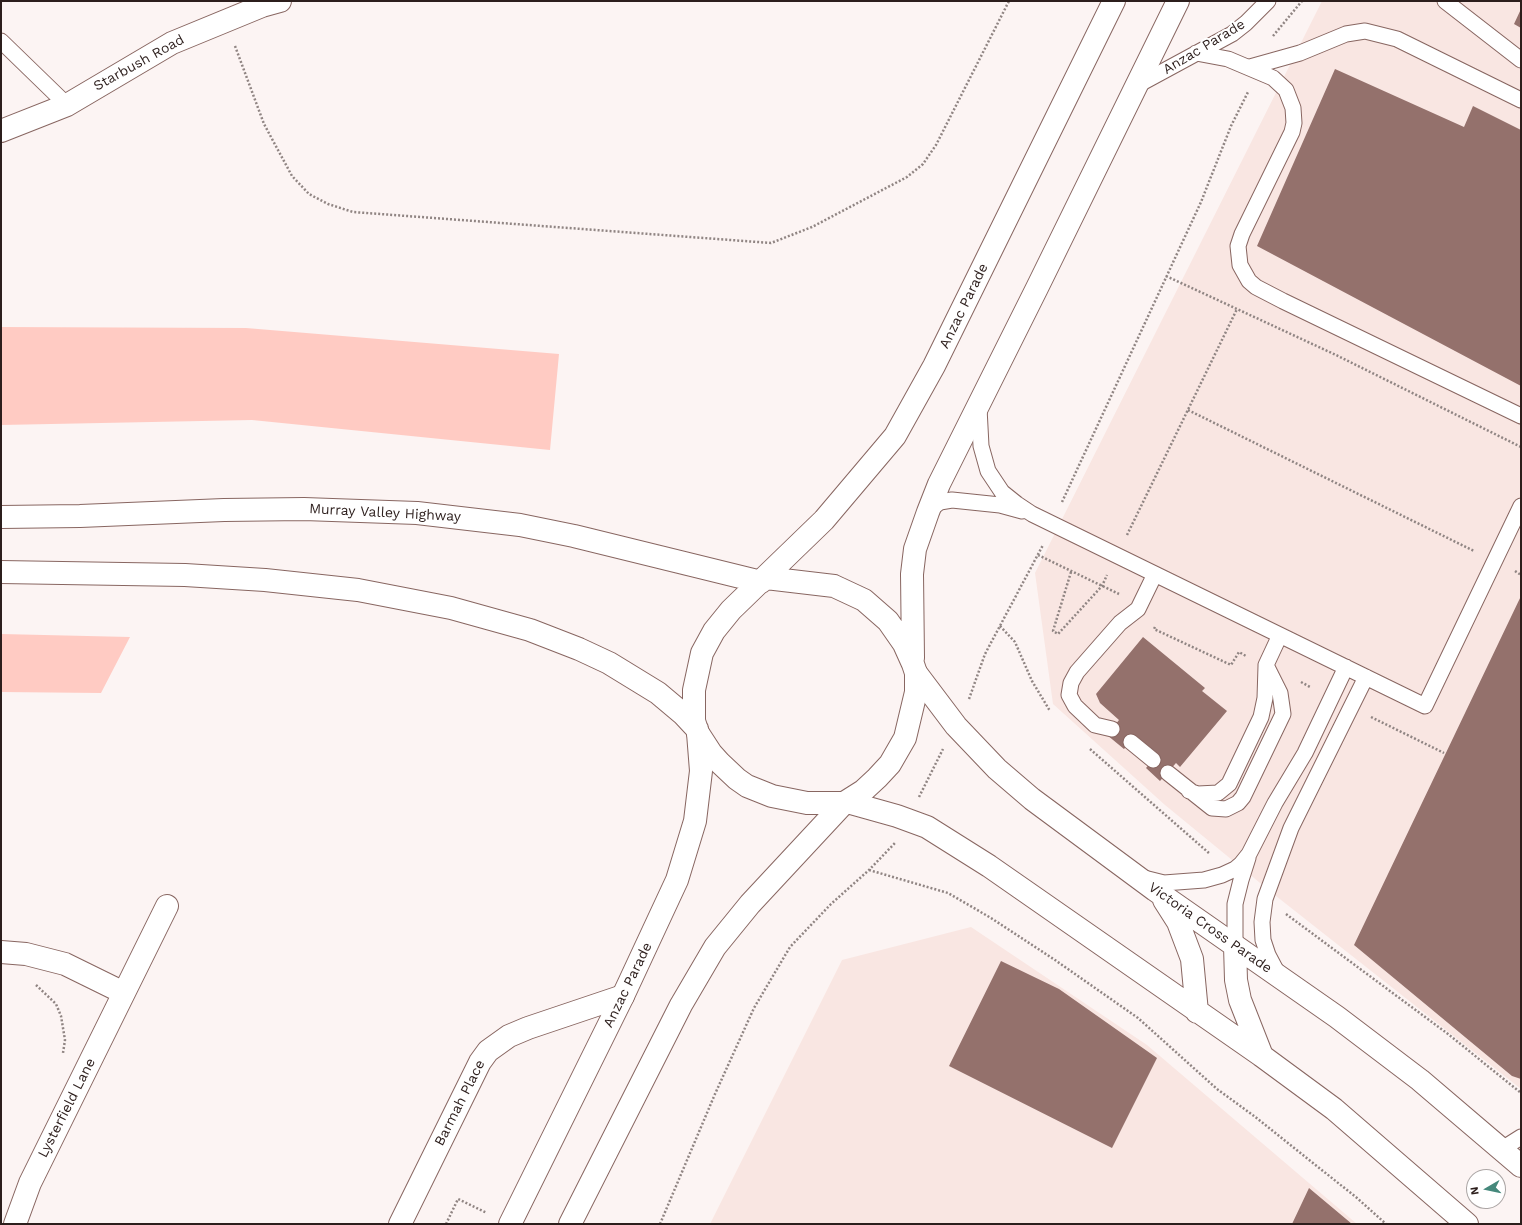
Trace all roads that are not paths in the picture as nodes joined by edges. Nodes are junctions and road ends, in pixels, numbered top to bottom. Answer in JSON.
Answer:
{"nodes":[{"id":1,"x":1114,"y":1,"type":"edge"},
{"id":2,"x":1178,"y":1,"type":"edge"},
{"id":3,"x":1268,"y":1,"type":"edge"},
{"id":4,"x":268,"y":3,"type":"edge"},
{"id":5,"x":1454,"y":4,"type":"edge"},
{"id":6,"x":1,"y":42,"type":"edge"},
{"id":7,"x":1196,"y":53,"type":"junction"},
{"id":8,"x":1521,"y":60,"type":"edge"},
{"id":9,"x":1254,"y":69,"type":"junction"},
{"id":10,"x":1136,"y":86,"type":"junction"},
{"id":11,"x":1521,"y":100,"type":"edge"},
{"id":12,"x":67,"y":105,"type":"junction"},
{"id":13,"x":1,"y":131,"type":"edge"},
{"id":14,"x":979,"y":403,"type":"junction"},
{"id":15,"x":1521,"y":416,"type":"edge"},
{"id":16,"x":1521,"y":506,"type":"edge"},
{"id":17,"x":928,"y":512,"type":"junction"},
{"id":18,"x":1032,"y":514,"type":"junction"},
{"id":19,"x":1,"y":516,"type":"edge"},
{"id":20,"x":1,"y":572,"type":"edge"},
{"id":21,"x":1155,"y":574,"type":"junction"},
{"id":22,"x":764,"y":580,"type":"junction"},
{"id":23,"x":1280,"y":635,"type":"junction"},
{"id":24,"x":1346,"y":667,"type":"junction"},
{"id":25,"x":914,"y":669,"type":"junction"},
{"id":26,"x":1366,"y":677,"type":"junction"},
{"id":27,"x":1112,"y":729,"type":"dead end"},
{"id":28,"x":698,"y":731,"type":"junction"},
{"id":29,"x":1131,"y":742,"type":"dead end"},
{"id":30,"x":1153,"y":760,"type":"dead end"},
{"id":31,"x":1168,"y":773,"type":"dead end"},
{"id":32,"x":846,"y":802,"type":"junction"},
{"id":33,"x":1249,"y":854,"type":"junction"},
{"id":34,"x":1130,"y":871,"type":"junction"},
{"id":35,"x":1155,"y":890,"type":"junction"},
{"id":36,"x":167,"y":906,"type":"dead end"},
{"id":37,"x":1235,"y":946,"type":"junction"},
{"id":38,"x":1,"y":952,"type":"edge"},
{"id":39,"x":1278,"y":975,"type":"junction"},
{"id":40,"x":124,"y":993,"type":"junction"},
{"id":41,"x":623,"y":996,"type":"junction"},
{"id":42,"x":1197,"y":1012,"type":"junction"},
{"id":43,"x":1262,"y":1056,"type":"junction"},
{"id":44,"x":1521,"y":1137,"type":"edge"},
{"id":45,"x":1502,"y":1149,"type":"junction"},
{"id":46,"x":1521,"y":1166,"type":"edge"},
{"id":47,"x":15,"y":1224,"type":"edge"},
{"id":48,"x":400,"y":1224,"type":"edge"},
{"id":49,"x":510,"y":1224,"type":"edge"},
{"id":50,"x":570,"y":1224,"type":"edge"},
{"id":51,"x":1467,"y":1224,"type":"edge"}],
"edges":[{"from":1,"to":22,"type":"main road","name":"Anzac Parade"},
{"from":2,"to":10,"type":"main road","name":"Anzac Parade"},
{"from":3,"to":7,"type":"lane","name":"Anzac Parade"},
{"from":4,"to":12,"type":"main road","name":"Starbush Road"},
{"from":5,"to":8,"type":"lane"},
{"from":6,"to":12,"type":"lane"},
{"from":7,"to":9,"type":"lane"},
{"from":7,"to":10,"type":"lane","name":"Anzac Parade"},
{"from":9,"to":11,"type":"lane"},
{"from":9,"to":15,"type":"lane"},
{"from":10,"to":14,"type":"main road","name":"Anzac Parade"},
{"from":12,"to":13,"type":"main road","name":"Starbush Road"},
{"from":14,"to":17,"type":"main road","name":"Anzac Parade"},
{"from":14,"to":18,"type":"lane"},
{"from":16,"to":26,"type":"lane"},
{"from":17,"to":18,"type":"lane"},
{"from":17,"to":25,"type":"main road","name":"Anzac Parade"},
{"from":18,"to":21,"type":"lane"},
{"from":19,"to":22,"type":"main road","name":"Murray Valley Highway"},
{"from":20,"to":28,"type":"main road"},
{"from":21,"to":23,"type":"lane"},
{"from":21,"to":27,"type":"lane"},
{"from":22,"to":25,"type":"main road","name":"Murray Valley Highway"},
{"from":22,"to":28,"type":"main road","name":"Anzac Parade"},
{"from":23,"to":24,"type":"lane"},
{"from":23,"to":31,"type":"lane"},
{"from":24,"to":26,"type":"lane"},
{"from":24,"to":33,"type":"lane"},
{"from":25,"to":32,"type":"main road","name":"Anzac Parade"},
{"from":25,"to":34,"type":"main road","name":"Victoria Cross Parade"},
{"from":26,"to":39,"type":"lane"},
{"from":28,"to":32,"type":"main road"},
{"from":28,"to":41,"type":"main road","name":"Anzac Parade"},
{"from":29,"to":30,"type":"lane"},
{"from":32,"to":42,"type":"main road"},
{"from":32,"to":50,"type":"main road"},
{"from":33,"to":34,"type":"lane"},
{"from":33,"to":37,"type":"lane"},
{"from":34,"to":35,"type":"main road","name":"Victoria Cross Parade"},
{"from":35,"to":37,"type":"main road","name":"Victoria Cross Parade"},
{"from":35,"to":42,"type":"main road"},
{"from":36,"to":40,"type":"main road","name":"Lysterfield Lane"},
{"from":37,"to":39,"type":"main road","name":"Victoria Cross Parade"},
{"from":37,"to":43,"type":"main road"},
{"from":38,"to":40,"type":"main road"},
{"from":39,"to":45,"type":"main road","name":"Victoria Cross Parade"},
{"from":40,"to":47,"type":"main road","name":"Lysterfield Lane"},
{"from":41,"to":48,"type":"main road","name":"Barmah Place"},
{"from":41,"to":49,"type":"main road","name":"Anzac Parade"},
{"from":42,"to":43,"type":"main road"},
{"from":43,"to":51,"type":"main road"},
{"from":44,"to":45,"type":"lane"},
{"from":45,"to":46,"type":"main road","name":"Victoria Cross Parade"}]}
